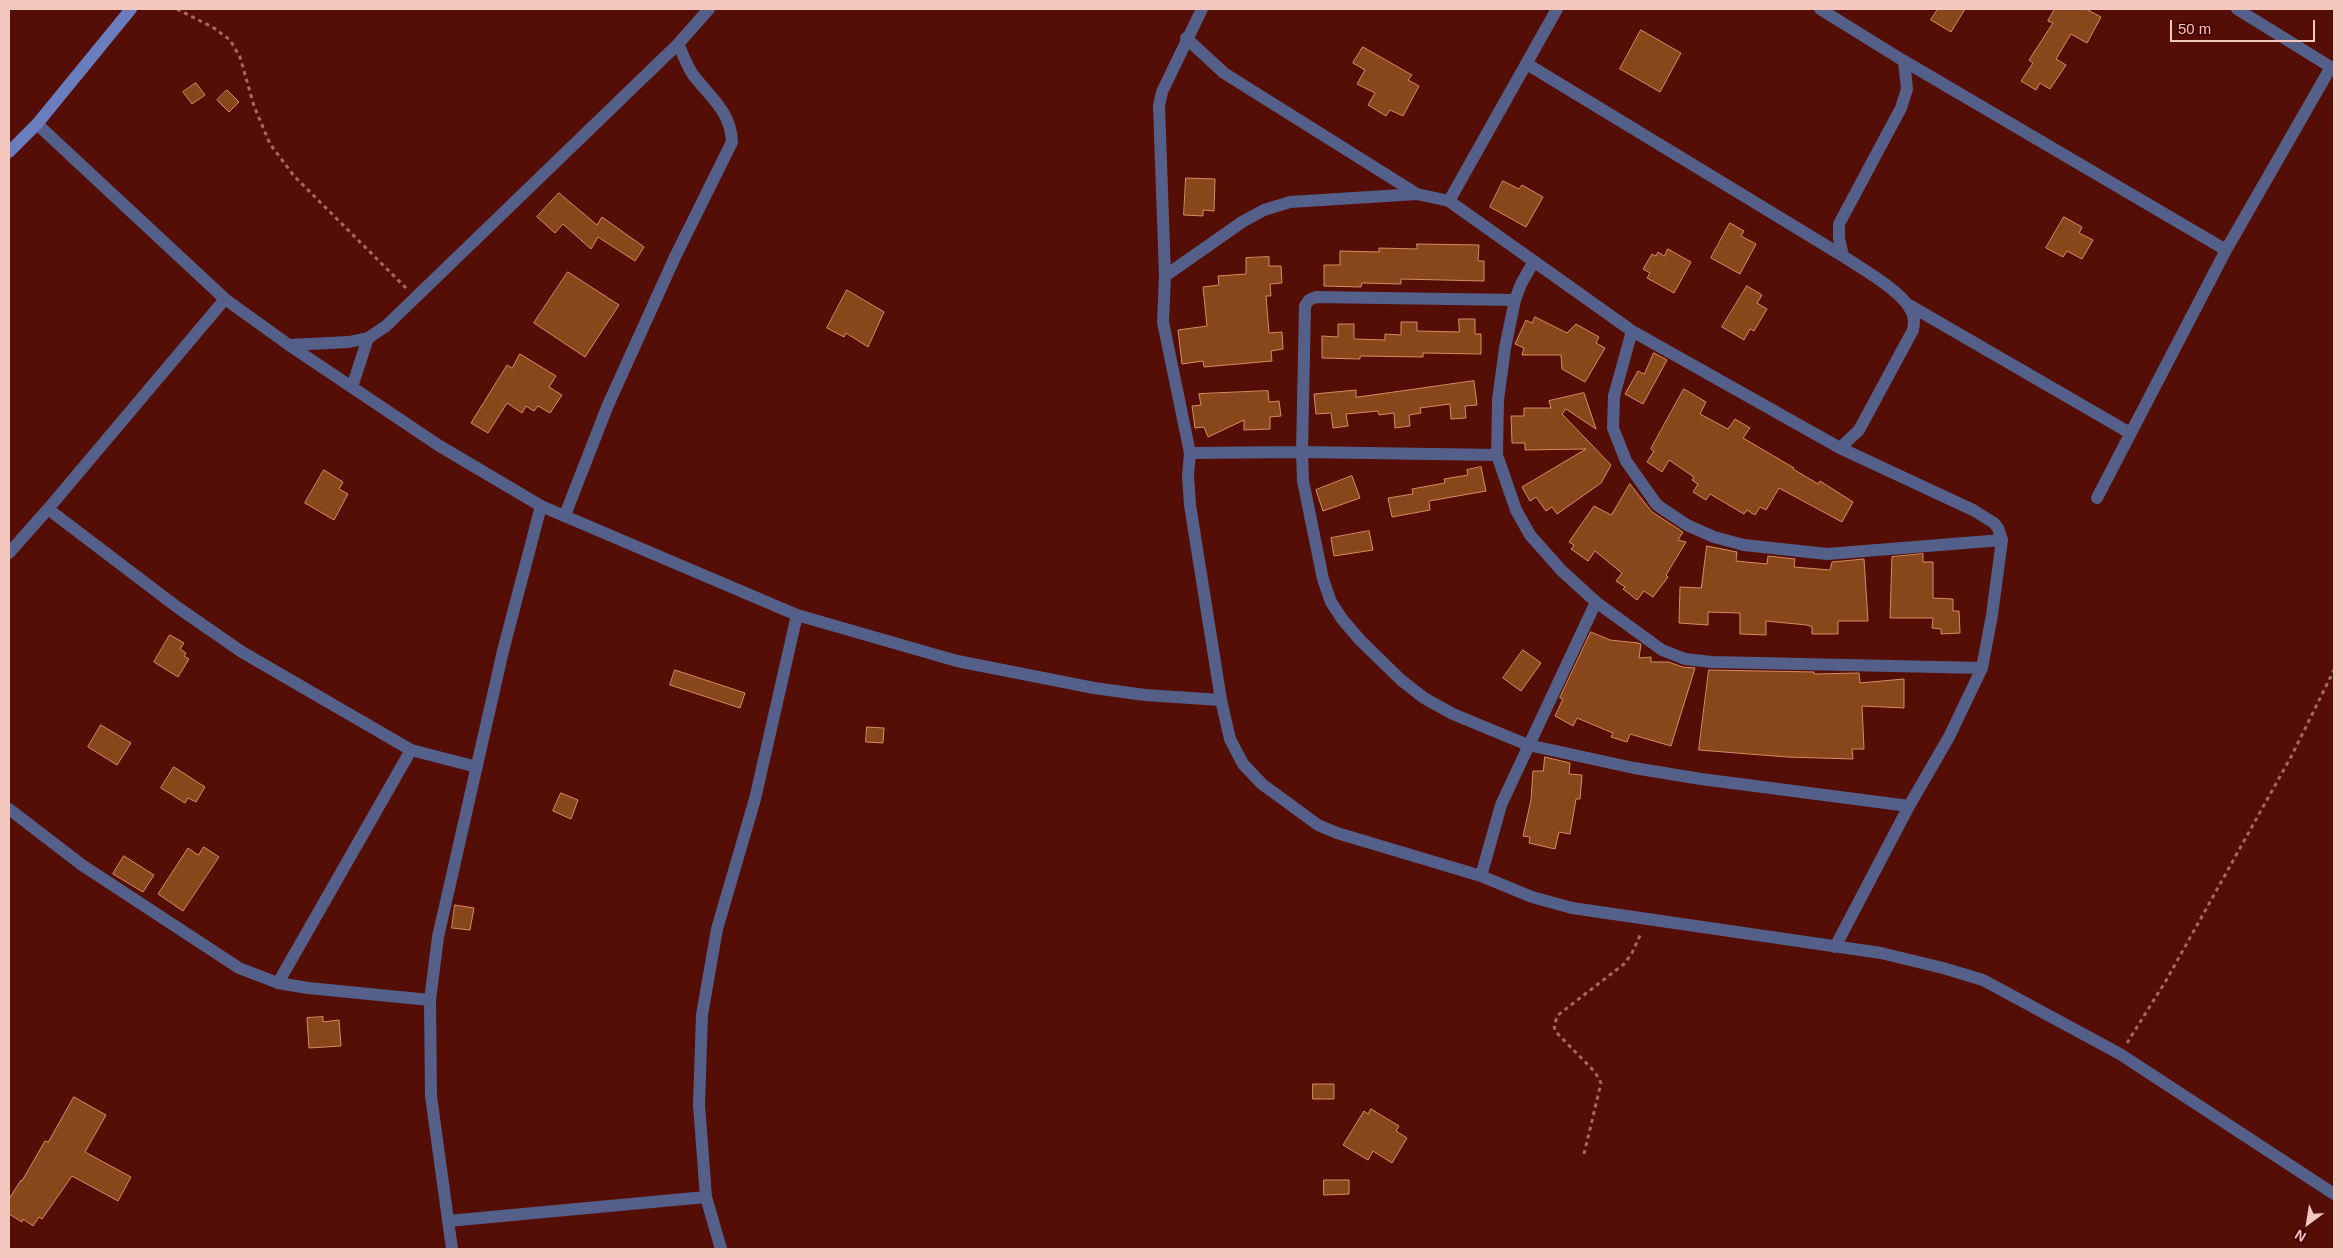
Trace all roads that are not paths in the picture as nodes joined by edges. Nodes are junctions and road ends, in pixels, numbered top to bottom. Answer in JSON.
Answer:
{"nodes":[{"id":1,"x":131,"y":9,"type":"edge"},
{"id":2,"x":709,"y":9,"type":"edge"},
{"id":3,"x":1202,"y":9,"type":"edge"},
{"id":4,"x":1557,"y":9,"type":"edge"},
{"id":5,"x":1820,"y":9,"type":"edge"},
{"id":6,"x":2237,"y":9,"type":"edge"},
{"id":7,"x":1186,"y":38,"type":"junction"},
{"id":8,"x":678,"y":44,"type":"junction"},
{"id":9,"x":1904,"y":61,"type":"junction"},
{"id":10,"x":1527,"y":64,"type":"junction"},
{"id":11,"x":2332,"y":68,"type":"edge"},
{"id":12,"x":37,"y":124,"type":"junction"},
{"id":13,"x":9,"y":152,"type":"edge"},
{"id":14,"x":1417,"y":194,"type":"junction"},
{"id":15,"x":1449,"y":201,"type":"junction"},
{"id":16,"x":2226,"y":250,"type":"junction"},
{"id":17,"x":1843,"y":256,"type":"junction"},
{"id":18,"x":1534,"y":261,"type":"junction"},
{"id":19,"x":1165,"y":276,"type":"junction"},
{"id":20,"x":225,"y":299,"type":"junction"},
{"id":21,"x":1515,"y":300,"type":"junction"},
{"id":22,"x":1909,"y":306,"type":"junction"},
{"id":23,"x":1632,"y":331,"type":"junction"},
{"id":24,"x":368,"y":338,"type":"junction"},
{"id":25,"x":289,"y":345,"type":"junction"},
{"id":26,"x":352,"y":387,"type":"junction"},
{"id":27,"x":2130,"y":433,"type":"junction"},
{"id":28,"x":1840,"y":448,"type":"junction"},
{"id":29,"x":1302,"y":452,"type":"junction"},
{"id":30,"x":1190,"y":454,"type":"junction"},
{"id":31,"x":1497,"y":455,"type":"junction"},
{"id":32,"x":2097,"y":498,"type":"dead end"},
{"id":33,"x":540,"y":506,"type":"junction"},
{"id":34,"x":48,"y":509,"type":"junction"},
{"id":35,"x":565,"y":515,"type":"junction"},
{"id":36,"x":2002,"y":540,"type":"junction"},
{"id":37,"x":9,"y":553,"type":"edge"},
{"id":38,"x":1596,"y":602,"type":"junction"},
{"id":39,"x":797,"y":615,"type":"junction"},
{"id":40,"x":1982,"y":668,"type":"junction"},
{"id":41,"x":1221,"y":700,"type":"junction"},
{"id":42,"x":1528,"y":745,"type":"junction"},
{"id":43,"x":411,"y":750,"type":"junction"},
{"id":44,"x":477,"y":767,"type":"junction"},
{"id":45,"x":1909,"y":806,"type":"junction"},
{"id":46,"x":9,"y":809,"type":"edge"},
{"id":47,"x":1481,"y":876,"type":"junction"},
{"id":48,"x":1835,"y":947,"type":"junction"},
{"id":49,"x":278,"y":983,"type":"junction"},
{"id":50,"x":430,"y":1000,"type":"junction"},
{"id":51,"x":2334,"y":1194,"type":"edge"},
{"id":52,"x":706,"y":1198,"type":"junction"},
{"id":53,"x":448,"y":1221,"type":"junction"},
{"id":54,"x":452,"y":1249,"type":"edge"},
{"id":55,"x":721,"y":1249,"type":"edge"}],
"edges":[{"from":1,"to":12,"type":"street"},
{"from":2,"to":8,"type":"street"},
{"from":3,"to":7,"type":"street"},
{"from":4,"to":10,"type":"street"},
{"from":5,"to":9,"type":"street"},
{"from":6,"to":11,"type":"street"},
{"from":7,"to":14,"type":"street"},
{"from":7,"to":19,"type":"street"},
{"from":8,"to":24,"type":"street"},
{"from":8,"to":35,"type":"street"},
{"from":9,"to":16,"type":"street"},
{"from":9,"to":17,"type":"street"},
{"from":10,"to":15,"type":"street"},
{"from":10,"to":17,"type":"street"},
{"from":11,"to":16,"type":"street"},
{"from":12,"to":13,"type":"street"},
{"from":12,"to":20,"type":"street"},
{"from":14,"to":15,"type":"street"},
{"from":14,"to":19,"type":"street"},
{"from":15,"to":18,"type":"street"},
{"from":16,"to":27,"type":"street"},
{"from":17,"to":22,"type":"street"},
{"from":18,"to":21,"type":"street"},
{"from":18,"to":23,"type":"street"},
{"from":19,"to":30,"type":"street"},
{"from":20,"to":25,"type":"street"},
{"from":20,"to":34,"type":"street"},
{"from":21,"to":29,"type":"street"},
{"from":21,"to":31,"type":"street"},
{"from":22,"to":27,"type":"street"},
{"from":22,"to":28,"type":"street"},
{"from":23,"to":28,"type":"street"},
{"from":23,"to":36,"type":"street"},
{"from":24,"to":25,"type":"street"},
{"from":24,"to":26,"type":"street"},
{"from":25,"to":26,"type":"street"},
{"from":26,"to":33,"type":"street"},
{"from":27,"to":32,"type":"street"},
{"from":28,"to":36,"type":"street"},
{"from":29,"to":30,"type":"street"},
{"from":29,"to":31,"type":"street"},
{"from":29,"to":42,"type":"street"},
{"from":30,"to":41,"type":"street"},
{"from":31,"to":38,"type":"street"},
{"from":33,"to":35,"type":"street"},
{"from":33,"to":44,"type":"street"},
{"from":34,"to":37,"type":"street"},
{"from":34,"to":43,"type":"street"},
{"from":35,"to":39,"type":"street"},
{"from":36,"to":40,"type":"street"},
{"from":38,"to":40,"type":"street"},
{"from":38,"to":42,"type":"street"},
{"from":39,"to":41,"type":"street"},
{"from":39,"to":52,"type":"street"},
{"from":40,"to":45,"type":"street"},
{"from":41,"to":47,"type":"street"},
{"from":42,"to":45,"type":"street"},
{"from":42,"to":47,"type":"street"},
{"from":43,"to":44,"type":"street"},
{"from":43,"to":49,"type":"street"},
{"from":44,"to":50,"type":"street"},
{"from":45,"to":48,"type":"street"},
{"from":46,"to":49,"type":"street"},
{"from":47,"to":48,"type":"street"},
{"from":48,"to":51,"type":"street"},
{"from":49,"to":50,"type":"street"},
{"from":50,"to":53,"type":"street"},
{"from":52,"to":53,"type":"street"},
{"from":52,"to":55,"type":"street"},
{"from":53,"to":54,"type":"street"}]}
